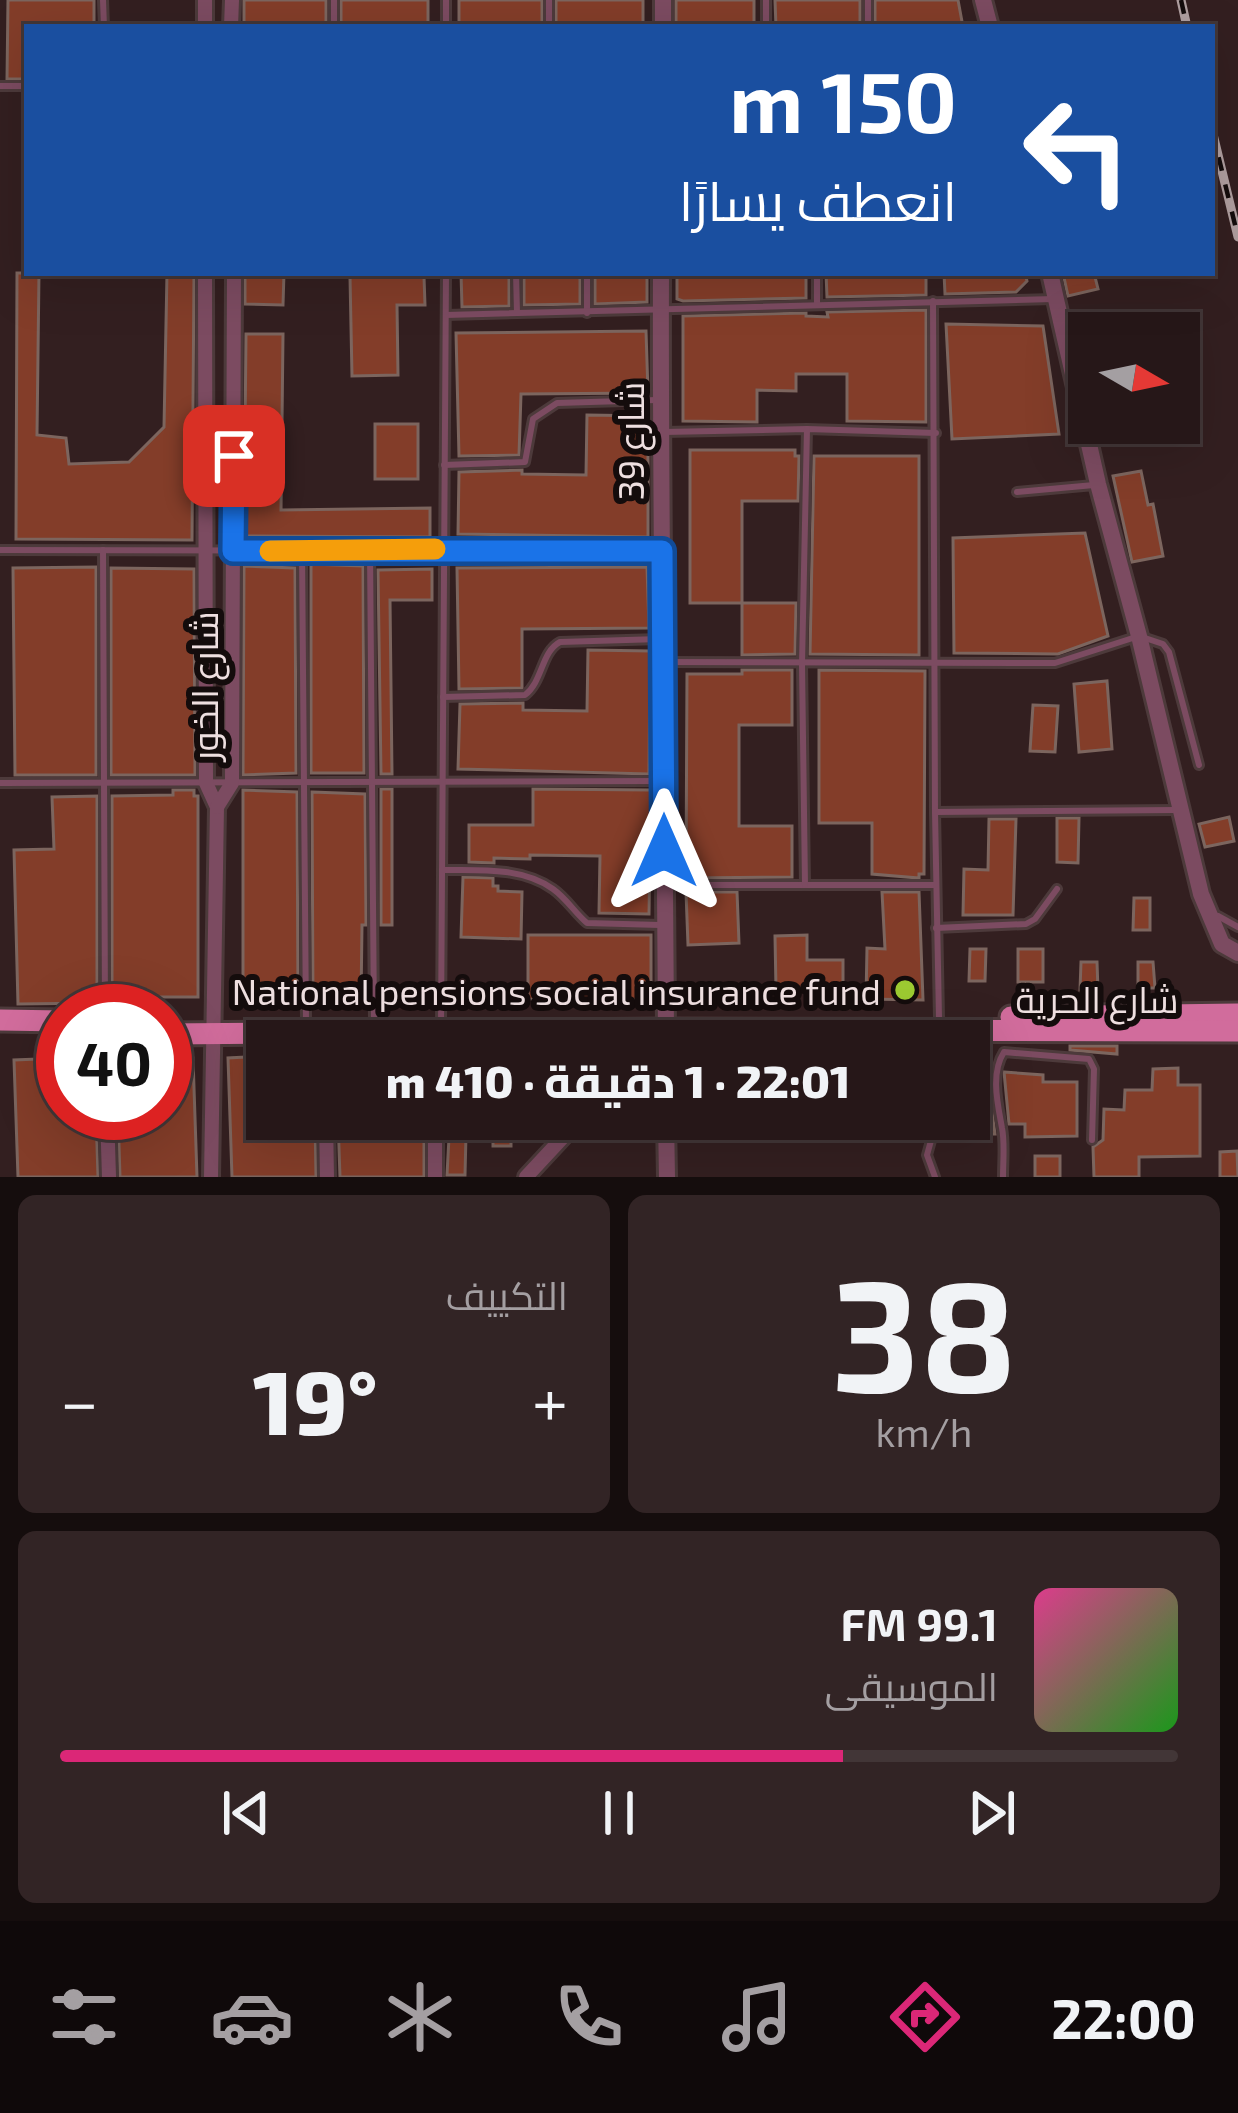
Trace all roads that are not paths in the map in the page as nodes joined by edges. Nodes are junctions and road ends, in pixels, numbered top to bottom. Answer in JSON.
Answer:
{"nodes":[{"id":1,"x":205,"y":276,"type":"edge"},
{"id":2,"x":234,"y":276,"type":"edge"},
{"id":3,"x":446,"y":276,"type":"edge"},
{"id":4,"x":516,"y":276,"type":"edge"},
{"id":5,"x":587,"y":276,"type":"edge"},
{"id":6,"x":662,"y":276,"type":"edge"},
{"id":7,"x":817,"y":276,"type":"edge"},
{"id":8,"x":1051,"y":276,"type":"edge"},
{"id":9,"x":1056,"y":299,"type":"junction"},
{"id":10,"x":933,"y":301,"type":"junction"},
{"id":11,"x":818,"y":303,"type":"junction"},
{"id":12,"x":661,"y":311,"type":"junction"},
{"id":13,"x":205,"y":313,"type":"junction"},
{"id":14,"x":234,"y":313,"type":"junction"},
{"id":15,"x":587,"y":313,"type":"junction"},
{"id":16,"x":446,"y":314,"type":"junction"},
{"id":17,"x":517,"y":314,"type":"junction"},
{"id":18,"x":662,"y":400,"type":"junction"},
{"id":19,"x":807,"y":429,"type":"junction"},
{"id":20,"x":664,"y":432,"type":"junction"},
{"id":21,"x":936,"y":433,"type":"junction"},
{"id":22,"x":444,"y":465,"type":"junction"},
{"id":23,"x":1097,"y":484,"type":"junction"},
{"id":24,"x":1017,"y":492,"type":"dead end"},
{"id":25,"x":442,"y":549,"type":"junction"},
{"id":26,"x":0,"y":550,"type":"edge"},
{"id":27,"x":103,"y":550,"type":"junction"},
{"id":28,"x":302,"y":550,"type":"junction"},
{"id":29,"x":370,"y":550,"type":"junction"},
{"id":30,"x":206,"y":551,"type":"junction"},
{"id":31,"x":233,"y":551,"type":"junction"},
{"id":32,"x":662,"y":551,"type":"junction"},
{"id":33,"x":1139,"y":636,"type":"junction"},
{"id":34,"x":660,"y":639,"type":"junction"},
{"id":35,"x":661,"y":662,"type":"junction"},
{"id":36,"x":802,"y":664,"type":"junction"},
{"id":37,"x":935,"y":664,"type":"junction"},
{"id":38,"x":443,"y":697,"type":"junction"},
{"id":39,"x":1199,"y":764,"type":"dead end"},
{"id":40,"x":663,"y":781,"type":"junction"},
{"id":41,"x":206,"y":782,"type":"junction"},
{"id":42,"x":0,"y":783,"type":"edge"},
{"id":43,"x":104,"y":783,"type":"junction"},
{"id":44,"x":232,"y":783,"type":"junction"},
{"id":45,"x":303,"y":783,"type":"junction"},
{"id":46,"x":370,"y":783,"type":"junction"},
{"id":47,"x":441,"y":783,"type":"junction"},
{"id":48,"x":217,"y":807,"type":"junction"},
{"id":49,"x":1180,"y":810,"type":"junction"},
{"id":50,"x":935,"y":812,"type":"junction"},
{"id":51,"x":442,"y":870,"type":"junction"},
{"id":52,"x":805,"y":885,"type":"junction"},
{"id":53,"x":936,"y":885,"type":"junction"},
{"id":54,"x":664,"y":886,"type":"junction"},
{"id":55,"x":1057,"y":889,"type":"dead end"},
{"id":56,"x":1201,"y":894,"type":"junction"},
{"id":57,"x":665,"y":925,"type":"junction"},
{"id":58,"x":1238,"y":927,"type":"edge"},
{"id":59,"x":936,"y":928,"type":"junction"},
{"id":60,"x":1238,"y":953,"type":"edge"},
{"id":61,"x":105,"y":984,"type":"edge"},
{"id":62,"x":1238,"y":1014,"type":"edge"},
{"id":63,"x":0,"y":1020,"type":"edge"},
{"id":64,"x":317,"y":1020,"type":"edge"},
{"id":65,"x":374,"y":1020,"type":"edge"},
{"id":66,"x":438,"y":1020,"type":"edge"},
{"id":67,"x":663,"y":1020,"type":"edge"},
{"id":68,"x":949,"y":1020,"type":"edge"},
{"id":69,"x":36,"y":1021,"type":"edge"},
{"id":70,"x":192,"y":1026,"type":"edge"},
{"id":71,"x":211,"y":1028,"type":"junction"},
{"id":72,"x":990,"y":1028,"type":"edge"},
{"id":73,"x":246,"y":1029,"type":"edge"},
{"id":74,"x":192,"y":1030,"type":"edge"},
{"id":75,"x":990,"y":1030,"type":"edge"},
{"id":76,"x":1238,"y":1031,"type":"edge"},
{"id":77,"x":0,"y":1034,"type":"edge"},
{"id":78,"x":36,"y":1034,"type":"edge"},
{"id":79,"x":108,"y":1140,"type":"edge"},
{"id":80,"x":326,"y":1140,"type":"edge"},
{"id":81,"x":435,"y":1140,"type":"edge"},
{"id":82,"x":560,"y":1140,"type":"edge"},
{"id":83,"x":666,"y":1140,"type":"edge"},
{"id":84,"x":931,"y":1140,"type":"edge"},
{"id":85,"x":1092,"y":1140,"type":"dead end"},
{"id":86,"x":109,"y":1177,"type":"edge"},
{"id":87,"x":212,"y":1177,"type":"edge"},
{"id":88,"x":327,"y":1177,"type":"edge"},
{"id":89,"x":435,"y":1177,"type":"edge"},
{"id":90,"x":526,"y":1177,"type":"edge"},
{"id":91,"x":667,"y":1177,"type":"edge"},
{"id":92,"x":935,"y":1177,"type":"edge"},
{"id":93,"x":1003,"y":1177,"type":"edge"}],
"edges":[{"from":1,"to":13,"type":"street","name":"شارع الخور"},
{"from":2,"to":14,"type":"street","name":"شارع الخور"},
{"from":3,"to":16,"type":"lane"},
{"from":4,"to":17,"type":"lane"},
{"from":5,"to":15,"type":"lane"},
{"from":6,"to":12,"type":"street","name":"شارع 39"},
{"from":7,"to":11,"type":"lane"},
{"from":8,"to":9,"type":"street"},
{"from":9,"to":10,"type":"lane"},
{"from":9,"to":23,"type":"street"},
{"from":10,"to":11,"type":"lane"},
{"from":10,"to":21,"type":"lane"},
{"from":11,"to":12,"type":"lane"},
{"from":12,"to":15,"type":"lane"},
{"from":12,"to":18,"type":"street","name":"شارع 39"},
{"from":13,"to":14,"type":"street"},
{"from":13,"to":30,"type":"street","name":"شارع الخور"},
{"from":14,"to":31,"type":"street","name":"شارع الخور"},
{"from":15,"to":17,"type":"lane"},
{"from":16,"to":17,"type":"lane"},
{"from":16,"to":22,"type":"lane"},
{"from":18,"to":20,"type":"street","name":"شارع 39"},
{"from":18,"to":22,"type":"lane"},
{"from":19,"to":20,"type":"lane"},
{"from":19,"to":21,"type":"lane"},
{"from":19,"to":36,"type":"lane"},
{"from":20,"to":32,"type":"street","name":"شارع 39"},
{"from":21,"to":37,"type":"lane"},
{"from":22,"to":25,"type":"lane"},
{"from":23,"to":24,"type":"lane"},
{"from":23,"to":33,"type":"street"},
{"from":25,"to":29,"type":"lane"},
{"from":25,"to":32,"type":"lane"},
{"from":25,"to":38,"type":"lane"},
{"from":26,"to":27,"type":"lane"},
{"from":27,"to":30,"type":"lane"},
{"from":27,"to":43,"type":"lane"},
{"from":28,"to":29,"type":"lane"},
{"from":28,"to":31,"type":"lane"},
{"from":28,"to":45,"type":"lane"},
{"from":29,"to":46,"type":"lane"},
{"from":30,"to":31,"type":"lane"},
{"from":30,"to":41,"type":"street","name":"شارع الخور"},
{"from":31,"to":44,"type":"street","name":"شارع الخور"},
{"from":32,"to":34,"type":"street","name":"شارع 39"},
{"from":33,"to":37,"type":"lane"},
{"from":33,"to":39,"type":"lane"},
{"from":33,"to":49,"type":"street"},
{"from":34,"to":35,"type":"street","name":"شارع 39"},
{"from":34,"to":38,"type":"lane"},
{"from":35,"to":36,"type":"lane"},
{"from":35,"to":40,"type":"street","name":"شارع 39"},
{"from":36,"to":37,"type":"lane"},
{"from":36,"to":52,"type":"lane"},
{"from":37,"to":50,"type":"lane"},
{"from":38,"to":47,"type":"lane"},
{"from":40,"to":47,"type":"lane"},
{"from":40,"to":54,"type":"street","name":"شارع 39"},
{"from":41,"to":43,"type":"lane"},
{"from":41,"to":44,"type":"lane"},
{"from":41,"to":48,"type":"street","name":"شارع الخور"},
{"from":42,"to":43,"type":"lane"},
{"from":43,"to":61,"type":"lane"},
{"from":44,"to":45,"type":"lane"},
{"from":44,"to":48,"type":"street","name":"شارع الخور"},
{"from":45,"to":46,"type":"lane"},
{"from":45,"to":64,"type":"lane"},
{"from":46,"to":47,"type":"lane"},
{"from":46,"to":65,"type":"lane"},
{"from":47,"to":51,"type":"lane"},
{"from":48,"to":71,"type":"street","name":"شارع الخور"},
{"from":49,"to":50,"type":"lane"},
{"from":49,"to":56,"type":"street"},
{"from":50,"to":53,"type":"lane"},
{"from":51,"to":57,"type":"lane"},
{"from":51,"to":66,"type":"lane"},
{"from":52,"to":53,"type":"lane"},
{"from":52,"to":54,"type":"lane"},
{"from":53,"to":59,"type":"lane"},
{"from":54,"to":57,"type":"street","name":"شارع 39"},
{"from":55,"to":59,"type":"lane"},
{"from":56,"to":58,"type":"lane"},
{"from":56,"to":60,"type":"street"},
{"from":57,"to":67,"type":"street","name":"شارع 39"},
{"from":59,"to":68,"type":"lane"},
{"from":62,"to":72,"type":"main road","name":"شارع الحرية"},
{"from":63,"to":69,"type":"main road"},
{"from":70,"to":71,"type":"main road","name":"شارع الحرية"},
{"from":71,"to":73,"type":"main road","name":"شارع الحرية"},
{"from":71,"to":74,"type":"main road","name":"شارع الحرية"},
{"from":71,"to":87,"type":"street","name":"شارع الخور"},
{"from":75,"to":76,"type":"main road","name":"شارع الحرية"},
{"from":77,"to":78,"type":"main road"},
{"from":79,"to":86,"type":"street"},
{"from":80,"to":88,"type":"street"},
{"from":81,"to":89,"type":"street"},
{"from":82,"to":90,"type":"street"},
{"from":83,"to":91,"type":"street"},
{"from":84,"to":92,"type":"lane"},
{"from":85,"to":93,"type":"lane"}]}
